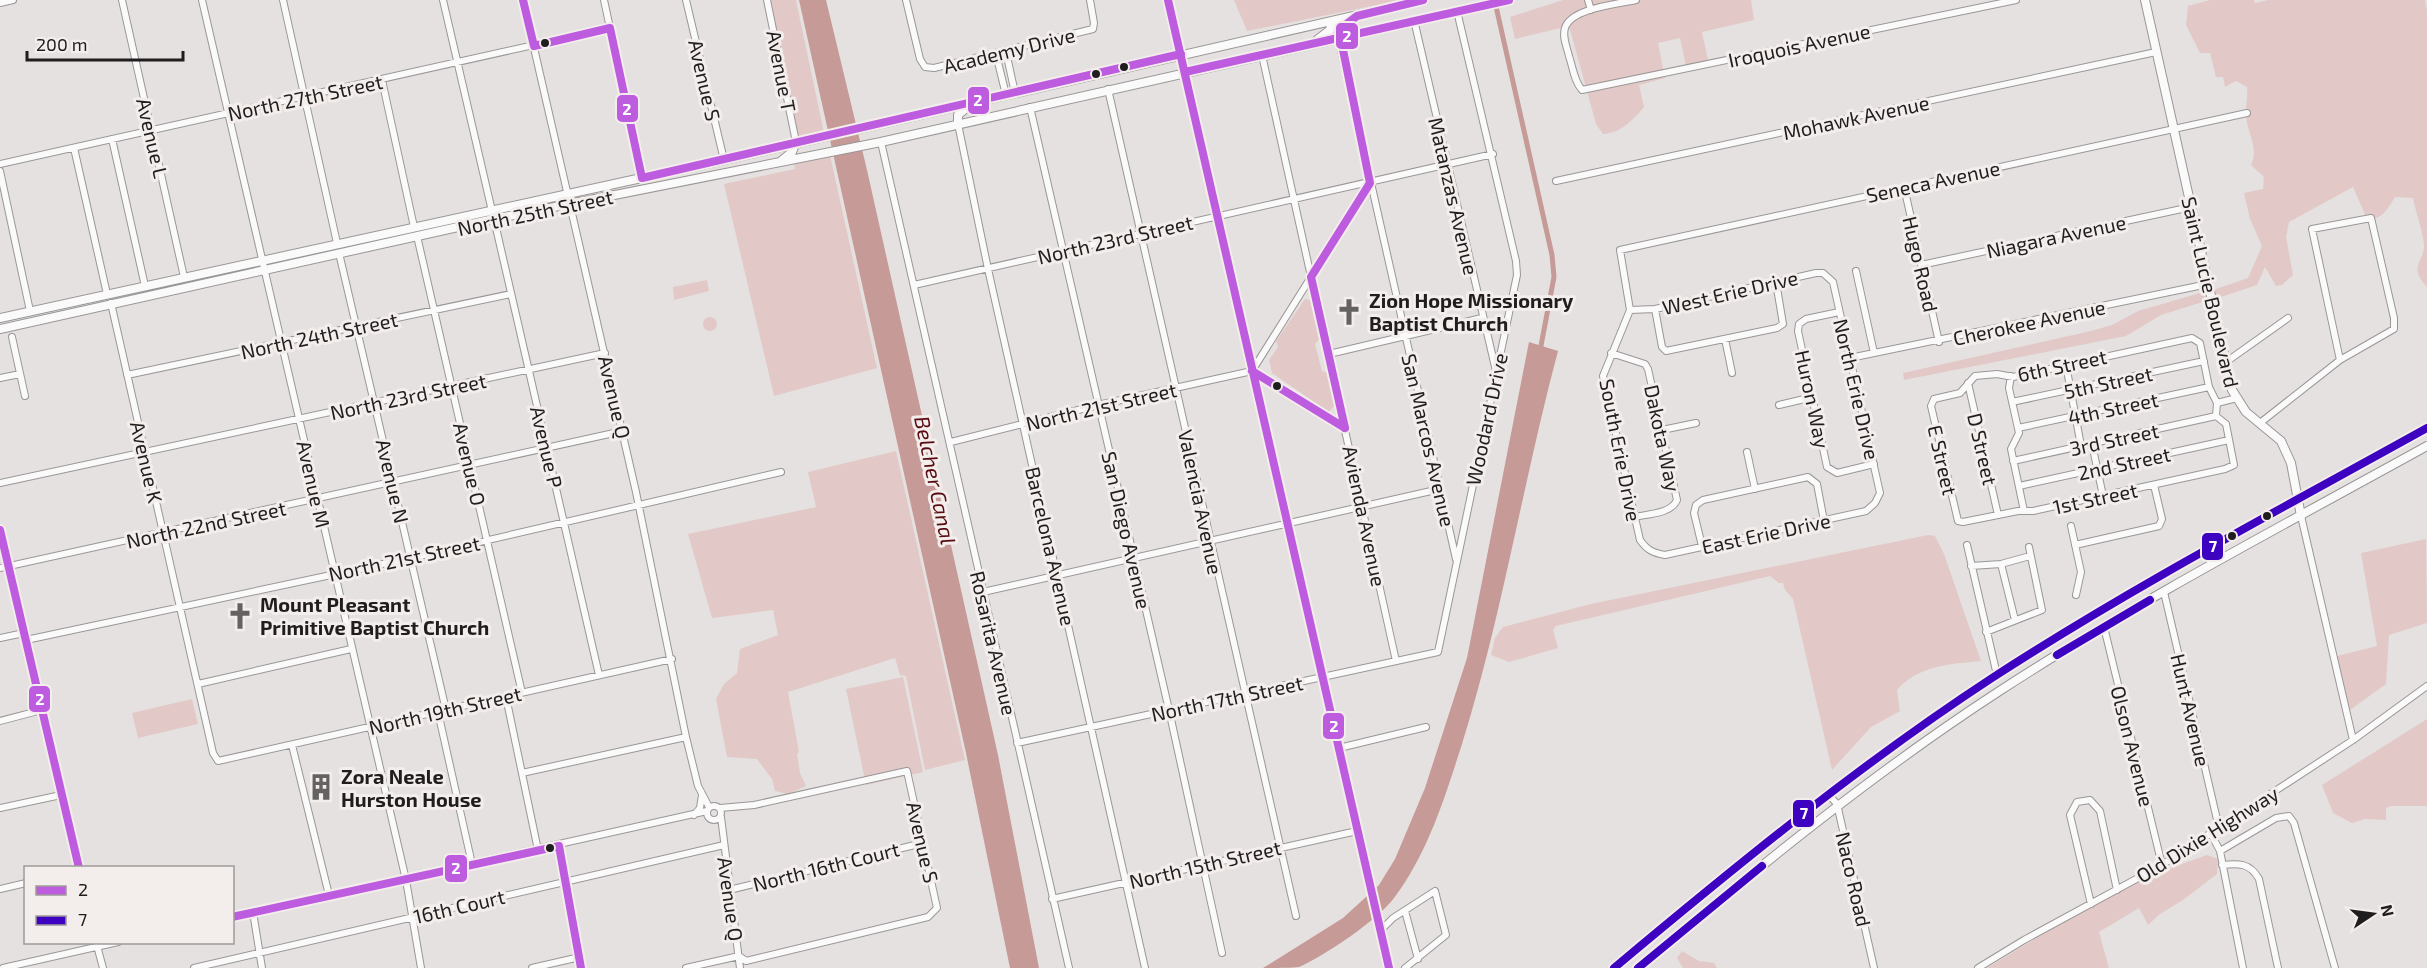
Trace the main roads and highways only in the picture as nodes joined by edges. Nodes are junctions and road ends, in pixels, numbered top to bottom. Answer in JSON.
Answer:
{"nodes":[{"id":1,"x":1424,"y":0,"type":"edge"},
{"id":2,"x":1509,"y":0,"type":"edge"},
{"id":3,"x":2145,"y":0,"type":"edge"},
{"id":4,"x":1357,"y":16,"type":"junction"},
{"id":5,"x":1332,"y":22,"type":"junction"},
{"id":6,"x":1338,"y":37,"type":"junction"},
{"id":7,"x":1315,"y":42,"type":"junction"},
{"id":8,"x":972,"y":103,"type":"junction"},
{"id":9,"x":958,"y":124,"type":"junction"},
{"id":10,"x":796,"y":142,"type":"junction"},
{"id":11,"x":781,"y":162,"type":"junction"},
{"id":12,"x":493,"y":215,"type":"junction"},
{"id":13,"x":416,"y":232,"type":"junction"},
{"id":14,"x":172,"y":280,"type":"junction"},
{"id":15,"x":111,"y":303,"type":"junction"},
{"id":16,"x":0,"y":318,"type":"edge"},
{"id":17,"x":0,"y":329,"type":"edge"},
{"id":18,"x":2427,"y":428,"type":"edge"},
{"id":19,"x":2427,"y":446,"type":"edge"},
{"id":20,"x":2300,"y":499,"type":"junction"},
{"id":21,"x":2301,"y":516,"type":"junction"},
{"id":22,"x":2122,"y":598,"type":"junction"},
{"id":23,"x":2094,"y":614,"type":"junction"},
{"id":24,"x":2104,"y":627,"type":"junction"},
{"id":25,"x":2078,"y":642,"type":"junction"},
{"id":26,"x":1678,"y":914,"type":"junction"},
{"id":27,"x":1670,"y":941,"type":"junction"},
{"id":28,"x":1614,"y":968,"type":"edge"},
{"id":29,"x":1638,"y":968,"type":"edge"}],
"edges":[{"from":1,"to":4,"type":"main road","name":"North 25th Street"},
{"from":2,"to":6,"type":"main road","name":"North 25th Street"},
{"from":3,"to":20,"type":"main road","name":"Saint Lucie Boulevard"},
{"from":4,"to":5,"type":"main road","name":"North 25th Street"},
{"from":4,"to":6,"type":"main road"},
{"from":5,"to":7,"type":"main road"},
{"from":5,"to":8,"type":"main road","name":"North 25th Street"},
{"from":6,"to":7,"type":"main road","name":"North 25th Street"},
{"from":7,"to":9,"type":"main road","name":"North 25th Street"},
{"from":8,"to":9,"type":"main road"},
{"from":8,"to":10,"type":"main road","name":"North 25th Street"},
{"from":9,"to":11,"type":"main road","name":"North 25th Street"},
{"from":10,"to":11,"type":"main road"},
{"from":10,"to":12,"type":"main road","name":"North 25th Street"},
{"from":11,"to":12,"type":"main road","name":"North 25th Street"},
{"from":12,"to":13,"type":"main road","name":"North 25th Street"},
{"from":12,"to":13,"type":"main road","name":"North 25th Street"},
{"from":13,"to":14,"type":"main road","name":"North 25th Street"},
{"from":13,"to":15,"type":"main road","name":"North 25th Street"},
{"from":14,"to":15,"type":"main road"},
{"from":14,"to":16,"type":"main road","name":"North 25th Street"},
{"from":15,"to":17,"type":"main road","name":"North 25th Street"},
{"from":18,"to":20,"type":"main road"},
{"from":19,"to":21,"type":"main road"},
{"from":20,"to":21,"type":"main road","name":"Saint Lucie Boulevard"},
{"from":20,"to":22,"type":"main road"},
{"from":21,"to":24,"type":"main road"},
{"from":22,"to":23,"type":"main road"},
{"from":22,"to":24,"type":"main road"},
{"from":23,"to":25,"type":"main road"},
{"from":23,"to":26,"type":"main road"},
{"from":24,"to":25,"type":"main road"},
{"from":25,"to":27,"type":"main road"},
{"from":26,"to":27,"type":"main road"},
{"from":26,"to":28,"type":"main road"},
{"from":27,"to":29,"type":"main road"}]}
